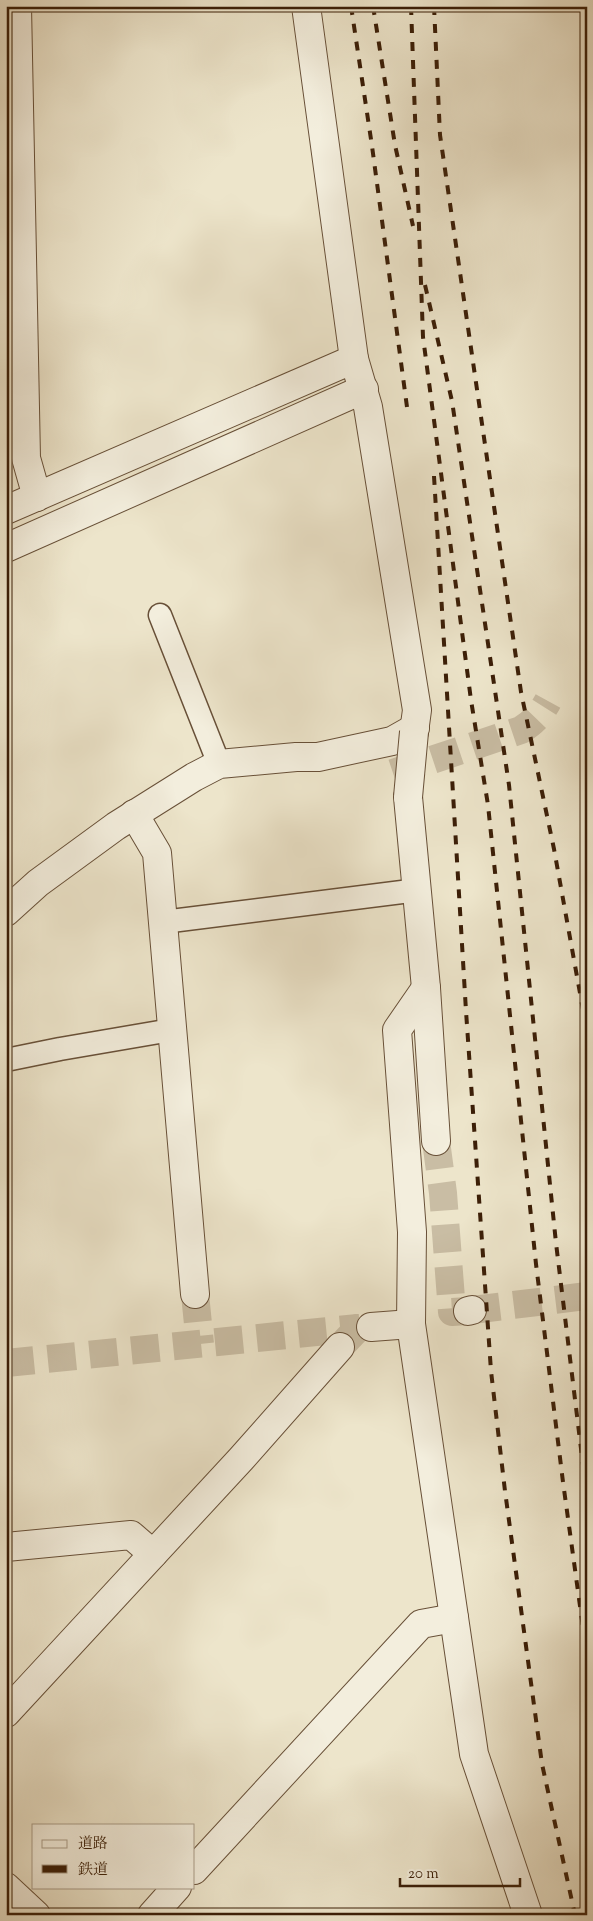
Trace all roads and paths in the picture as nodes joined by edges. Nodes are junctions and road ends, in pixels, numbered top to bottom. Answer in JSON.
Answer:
{"nodes":[{"id":1,"x":16,"y":6,"type":"edge"},
{"id":2,"x":306,"y":6,"type":"edge"},
{"id":3,"x":354,"y":358,"type":"junction"},
{"id":4,"x":364,"y":389,"type":"junction"},
{"id":5,"x":37,"y":497,"type":"junction"},
{"id":6,"x":6,"y":510,"type":"edge"},
{"id":7,"x":6,"y":548,"type":"edge"},
{"id":8,"x":160,"y":614,"type":"dead end"},
{"id":9,"x":411,"y":731,"type":"junction"},
{"id":10,"x":219,"y":764,"type":"junction"},
{"id":11,"x":134,"y":814,"type":"junction"},
{"id":12,"x":418,"y":890,"type":"junction"},
{"id":13,"x":6,"y":912,"type":"edge"},
{"id":14,"x":163,"y":922,"type":"junction"},
{"id":15,"x":426,"y":988,"type":"junction"},
{"id":16,"x":172,"y":1030,"type":"junction"},
{"id":17,"x":6,"y":1060,"type":"edge"},
{"id":18,"x":436,"y":1141,"type":"tunnel mouth"},
{"id":19,"x":195,"y":1294,"type":"tunnel mouth"},
{"id":20,"x":411,"y":1324,"type":"junction"},
{"id":21,"x":371,"y":1327,"type":"tunnel mouth"},
{"id":22,"x":340,"y":1347,"type":"tunnel mouth"},
{"id":23,"x":6,"y":1547,"type":"edge"},
{"id":24,"x":153,"y":1554,"type":"junction"},
{"id":25,"x":454,"y":1618,"type":"junction"},
{"id":26,"x":6,"y":1713,"type":"edge"},
{"id":27,"x":195,"y":1869,"type":"edge"},
{"id":28,"x":6,"y":1887,"type":"edge"},
{"id":29,"x":176,"y":1888,"type":"edge"},
{"id":30,"x":36,"y":1915,"type":"edge"},
{"id":31,"x":152,"y":1915,"type":"edge"},
{"id":32,"x":528,"y":1915,"type":"edge"}],
"edges":[{"from":1,"to":5,"type":"street"},
{"from":2,"to":3,"type":"street"},
{"from":3,"to":4,"type":"street"},
{"from":3,"to":5,"type":"street"},
{"from":4,"to":7,"type":"street"},
{"from":4,"to":9,"type":"street"},
{"from":5,"to":6,"type":"street"},
{"from":8,"to":10,"type":"lane"},
{"from":9,"to":10,"type":"street"},
{"from":9,"to":12,"type":"street","bridge":true},
{"from":10,"to":11,"type":"street"},
{"from":11,"to":13,"type":"street"},
{"from":11,"to":14,"type":"street"},
{"from":12,"to":14,"type":"lane"},
{"from":12,"to":15,"type":"street"},
{"from":14,"to":16,"type":"street"},
{"from":15,"to":18,"type":"street"},
{"from":15,"to":20,"type":"street"},
{"from":16,"to":17,"type":"lane"},
{"from":16,"to":19,"type":"street"},
{"from":20,"to":21,"type":"street"},
{"from":20,"to":25,"type":"street"},
{"from":22,"to":24,"type":"street"},
{"from":23,"to":24,"type":"street"},
{"from":24,"to":26,"type":"street"},
{"from":25,"to":27,"type":"street"},
{"from":25,"to":32,"type":"street"},
{"from":28,"to":30,"type":"street"},
{"from":29,"to":31,"type":"street"}]}
